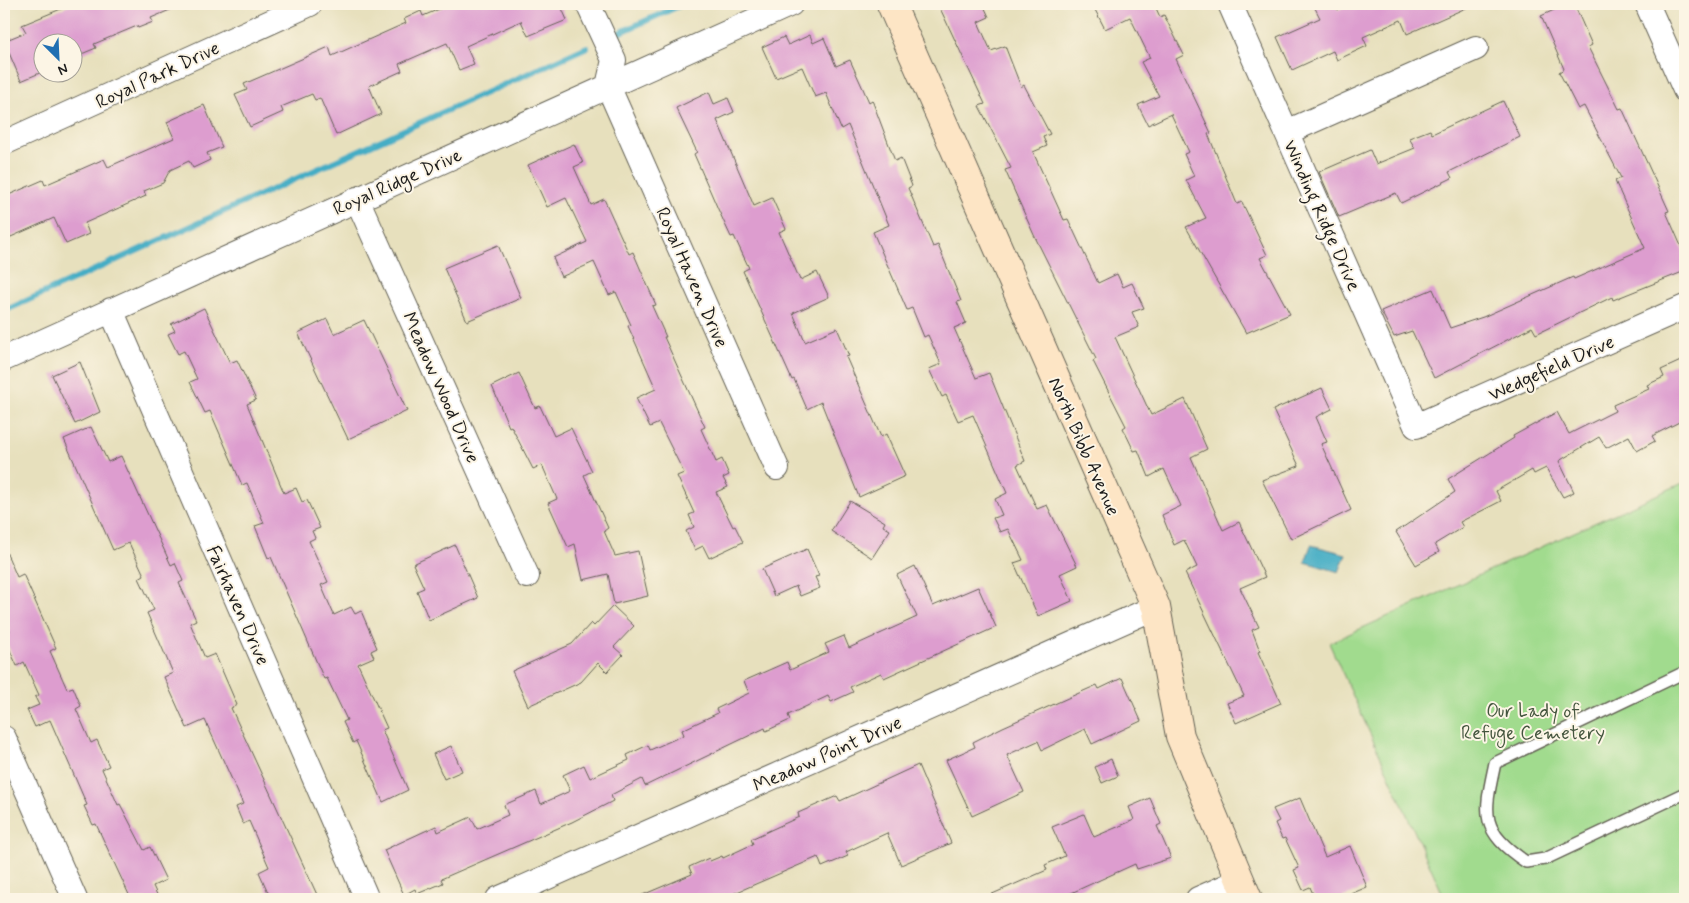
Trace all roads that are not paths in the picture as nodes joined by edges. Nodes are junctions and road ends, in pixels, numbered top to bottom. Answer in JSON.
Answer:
{"nodes":[{"id":1,"x":310,"y":4,"type":"edge"},
{"id":2,"x":588,"y":4,"type":"edge"},
{"id":3,"x":791,"y":4,"type":"edge"},
{"id":4,"x":891,"y":4,"type":"edge"},
{"id":5,"x":1230,"y":4,"type":"edge"},
{"id":6,"x":1647,"y":4,"type":"edge"},
{"id":7,"x":1476,"y":48,"type":"dead end"},
{"id":8,"x":608,"y":86,"type":"junction"},
{"id":9,"x":1685,"y":90,"type":"edge"},
{"id":10,"x":1286,"y":132,"type":"junction"},
{"id":11,"x":4,"y":143,"type":"edge"},
{"id":12,"x":357,"y":199,"type":"junction"},
{"id":13,"x":1685,"y":307,"type":"edge"},
{"id":14,"x":111,"y":310,"type":"junction"},
{"id":15,"x":4,"y":358,"type":"edge"},
{"id":16,"x":1416,"y":426,"type":"joint"},
{"id":17,"x":777,"y":468,"type":"dead end"},
{"id":18,"x":526,"y":576,"type":"dead end"},
{"id":19,"x":1156,"y":607,"type":"junction"},
{"id":20,"x":1685,"y":672,"type":"edge"},
{"id":21,"x":4,"y":738,"type":"edge"},
{"id":22,"x":1685,"y":793,"type":"edge"},
{"id":23,"x":1244,"y":890,"type":"edge"},
{"id":24,"x":75,"y":899,"type":"edge"},
{"id":25,"x":367,"y":899,"type":"edge"},
{"id":26,"x":498,"y":899,"type":"edge"},
{"id":27,"x":1198,"y":899,"type":"edge"}],
"edges":[{"from":1,"to":11,"type":"street","name":"Royal Park Drive"},
{"from":2,"to":8,"type":"street"},
{"from":3,"to":8,"type":"street","name":"Royal Ridge Drive"},
{"from":4,"to":19,"type":"main road","name":"North Bibb Avenue"},
{"from":5,"to":10,"type":"street","name":"Winding Ridge Drive"},
{"from":6,"to":9,"type":"street"},
{"from":7,"to":10,"type":"street"},
{"from":8,"to":12,"type":"street","name":"Royal Ridge Drive"},
{"from":8,"to":17,"type":"street","name":"Royal Haven Drive"},
{"from":10,"to":16,"type":"street","name":"Winding Ridge Drive"},
{"from":12,"to":14,"type":"street","name":"Royal Ridge Drive"},
{"from":12,"to":18,"type":"street","name":"Meadow Wood Drive"},
{"from":13,"to":16,"type":"street","name":"Wedgefield Drive"},
{"from":14,"to":15,"type":"street","name":"Royal Ridge Drive"},
{"from":14,"to":25,"type":"street","name":"Fairhaven Drive"},
{"from":19,"to":23,"type":"main road","name":"North Bibb Avenue"},
{"from":19,"to":26,"type":"street","name":"Meadow Point Drive"},
{"from":20,"to":22,"type":"lane"},
{"from":21,"to":24,"type":"street"},
{"from":23,"to":27,"type":"street"}]}
